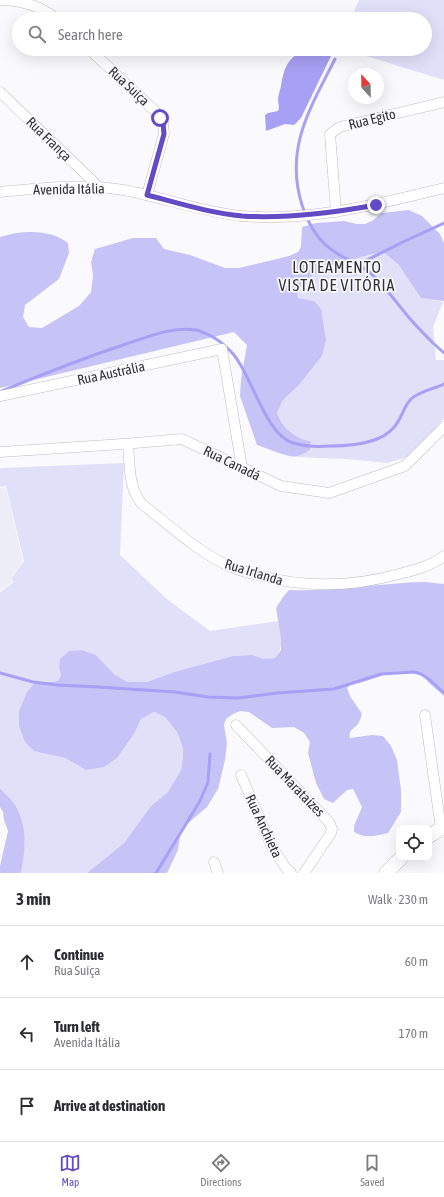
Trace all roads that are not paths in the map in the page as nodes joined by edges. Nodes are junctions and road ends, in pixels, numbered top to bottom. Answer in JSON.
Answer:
{"nodes":[{"id":1,"x":2,"y":0,"type":"edge"},
{"id":2,"x":46,"y":12,"type":"edge"},
{"id":3,"x":96,"y":56,"type":"edge"},
{"id":4,"x":0,"y":92,"type":"edge"},
{"id":5,"x":444,"y":102,"type":"edge"},
{"id":6,"x":98,"y":186,"type":"junction"},
{"id":7,"x":444,"y":188,"type":"edge"},
{"id":8,"x":0,"y":192,"type":"edge"},
{"id":9,"x":147,"y":195,"type":"junction"},
{"id":10,"x":336,"y":212,"type":"junction"},
{"id":11,"x":0,"y":396,"type":"edge"},
{"id":12,"x":444,"y":427,"type":"edge"},
{"id":13,"x":128,"y":444,"type":"junction"},
{"id":14,"x":0,"y":452,"type":"edge"},
{"id":15,"x":242,"y":468,"type":"junction"},
{"id":16,"x":444,"y":556,"type":"edge"},
{"id":17,"x":425,"y":716,"type":"dead end"},
{"id":18,"x":236,"y":725,"type":"dead end"},
{"id":19,"x":241,"y":776,"type":"dead end"},
{"id":20,"x":438,"y":830,"type":"edge"},
{"id":21,"x":398,"y":861,"type":"edge"},
{"id":22,"x":214,"y":862,"type":"dead end"},
{"id":23,"x":287,"y":872,"type":"edge"},
{"id":24,"x":218,"y":873,"type":"edge"},
{"id":25,"x":304,"y":873,"type":"edge"},
{"id":26,"x":386,"y":873,"type":"edge"}],
"edges":[{"from":1,"to":2,"type":"street"},
{"from":3,"to":9,"type":"street","name":"Rua Suíça"},
{"from":4,"to":6,"type":"street","name":"Rua França"},
{"from":5,"to":10,"type":"street","name":"Rua Egito"},
{"from":6,"to":8,"type":"street","name":"Avenida Itália"},
{"from":6,"to":9,"type":"street","name":"Avenida Itália"},
{"from":7,"to":10,"type":"street","name":"Avenida Itália"},
{"from":9,"to":10,"type":"street","name":"Avenida Itália"},
{"from":11,"to":15,"type":"street","name":"Rua Austrália"},
{"from":12,"to":15,"type":"street","name":"Rua Canadá"},
{"from":13,"to":14,"type":"street","name":"Rua Canadá"},
{"from":13,"to":15,"type":"street","name":"Rua Canadá"},
{"from":13,"to":16,"type":"street","name":"Rua Irlanda"},
{"from":17,"to":20,"type":"street"},
{"from":18,"to":25,"type":"street","name":"Rua Marataízes"},
{"from":19,"to":23,"type":"street","name":"Rua Anchieta"},
{"from":21,"to":26,"type":"street"},
{"from":22,"to":24,"type":"street"}]}
